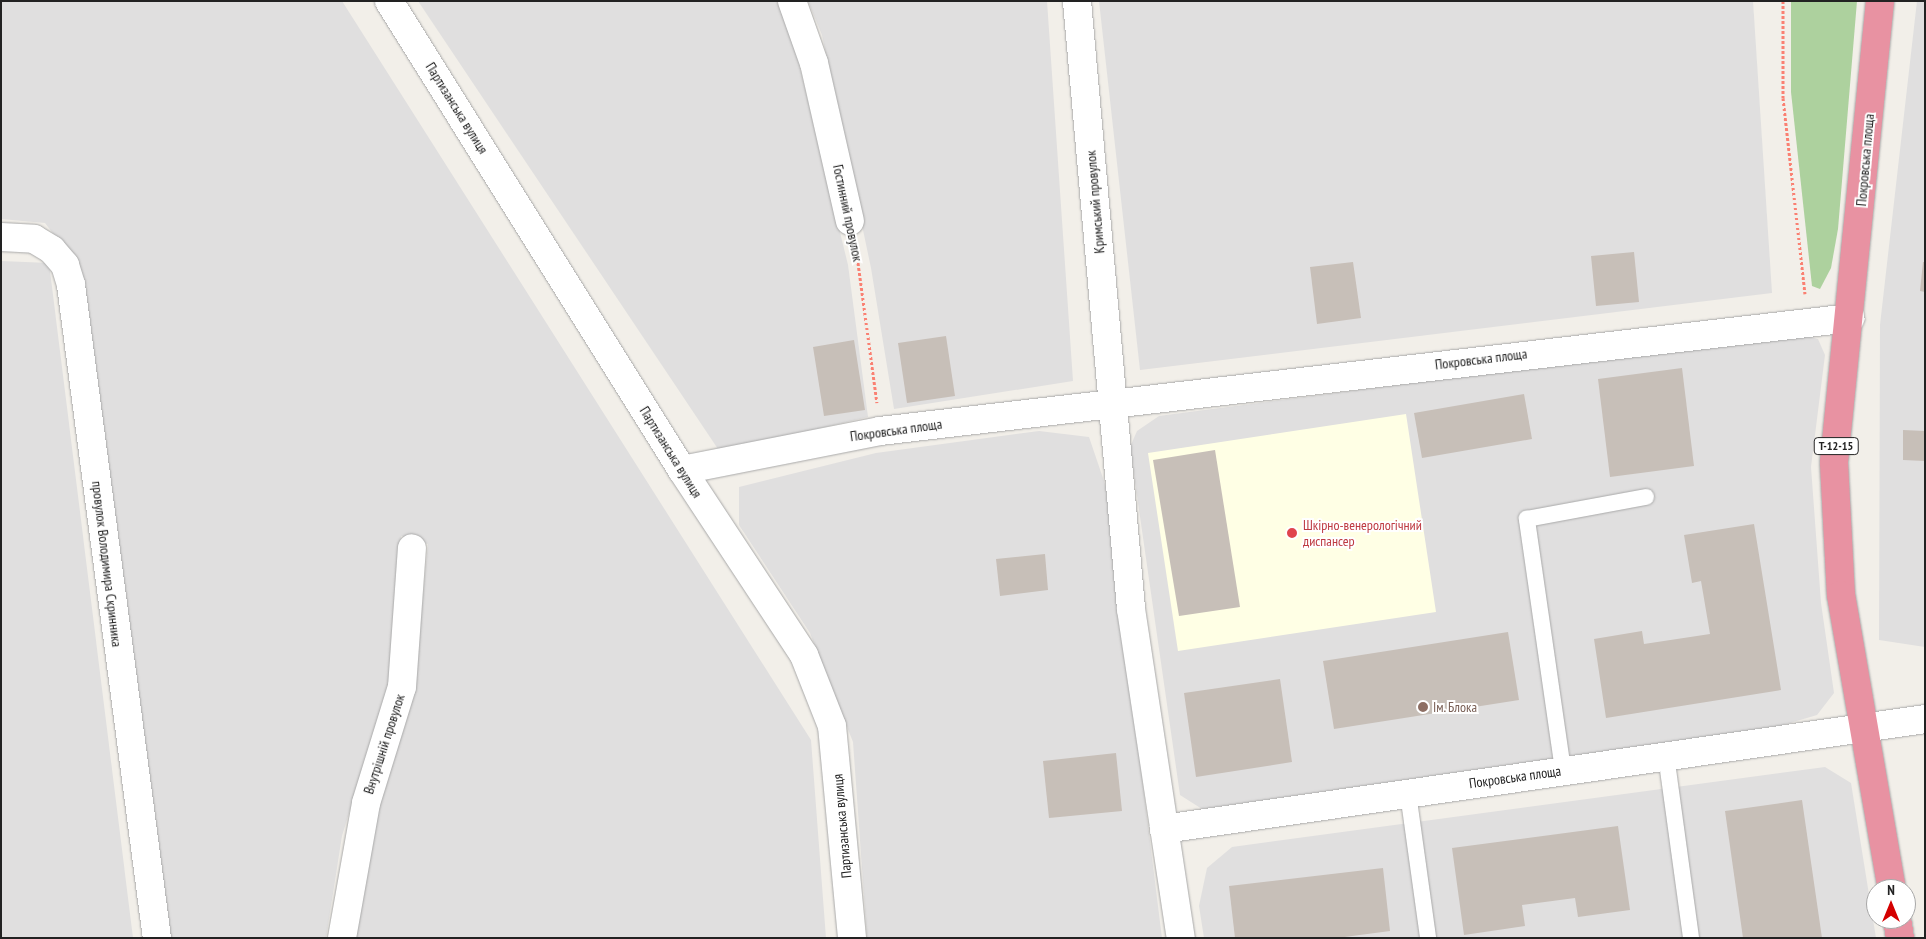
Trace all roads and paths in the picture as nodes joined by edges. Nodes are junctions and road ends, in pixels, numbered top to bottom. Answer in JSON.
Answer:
{"nodes":[{"id":1,"x":389,"y":1,"type":"edge"},
{"id":2,"x":792,"y":1,"type":"edge"},
{"id":3,"x":1077,"y":1,"type":"edge"},
{"id":4,"x":1783,"y":1,"type":"edge"},
{"id":5,"x":1880,"y":1,"type":"edge"},
{"id":6,"x":850,"y":221,"type":"joint"},
{"id":7,"x":1,"y":237,"type":"edge"},
{"id":8,"x":1850,"y":318,"type":"junction"},
{"id":9,"x":1809,"y":322,"type":"junction"},
{"id":10,"x":1113,"y":402,"type":"junction"},
{"id":11,"x":880,"y":431,"type":"junction"},
{"id":12,"x":682,"y":470,"type":"junction"},
{"id":13,"x":1646,"y":498,"type":"dead end"},
{"id":14,"x":412,"y":548,"type":"dead end"},
{"id":15,"x":1925,"y":719,"type":"edge"},
{"id":16,"x":1866,"y":725,"type":"junction"},
{"id":17,"x":1666,"y":755,"type":"junction"},
{"id":18,"x":1562,"y":770,"type":"junction"},
{"id":19,"x":1408,"y":793,"type":"junction"},
{"id":20,"x":1164,"y":829,"type":"junction"},
{"id":21,"x":1890,"y":879,"type":"edge"},
{"id":22,"x":156,"y":938,"type":"edge"},
{"id":23,"x":342,"y":938,"type":"edge"},
{"id":24,"x":852,"y":938,"type":"edge"},
{"id":25,"x":1180,"y":938,"type":"edge"},
{"id":26,"x":1428,"y":938,"type":"edge"},
{"id":27,"x":1691,"y":938,"type":"edge"}],
"edges":[{"from":1,"to":12,"type":"street","name":"Партизанська вулиця"},
{"from":2,"to":6,"type":"street","name":"Гостинний провулок"},
{"from":3,"to":10,"type":"street","name":"Кримський провулок"},
{"from":4,"to":9,"type":"path"},
{"from":5,"to":8,"type":"highway","name":"Покровська площа","number":"Т-12-15"},
{"from":6,"to":11,"type":"path","name":"Гостинний провулок"},
{"from":7,"to":22,"type":"street","name":"провулок Володимира Скринника"},
{"from":8,"to":9,"type":"street","name":"Покровська площа"},
{"from":8,"to":16,"type":"highway","name":"Покровська площа","number":"Т-12-15"},
{"from":9,"to":10,"type":"street","name":"Покровська площа"},
{"from":10,"to":11,"type":"street","name":"Покровська площа"},
{"from":10,"to":20,"type":"street"},
{"from":11,"to":12,"type":"street","name":"Покровська площа"},
{"from":12,"to":24,"type":"street","name":"Партизанська вулиця"},
{"from":13,"to":18,"type":"lane"},
{"from":14,"to":23,"type":"street","name":"Внутрішній провулок"},
{"from":15,"to":16,"type":"street","name":"Покровська площа"},
{"from":16,"to":17,"type":"street","name":"Покровська площа"},
{"from":16,"to":21,"type":"highway","name":"Покровська площа","number":"Т-12-15"},
{"from":17,"to":18,"type":"street","name":"Покровська площа"},
{"from":17,"to":27,"type":"lane"},
{"from":18,"to":19,"type":"street","name":"Покровська площа"},
{"from":19,"to":20,"type":"street","name":"Покровська площа"},
{"from":19,"to":26,"type":"lane"},
{"from":20,"to":25,"type":"street"}]}
